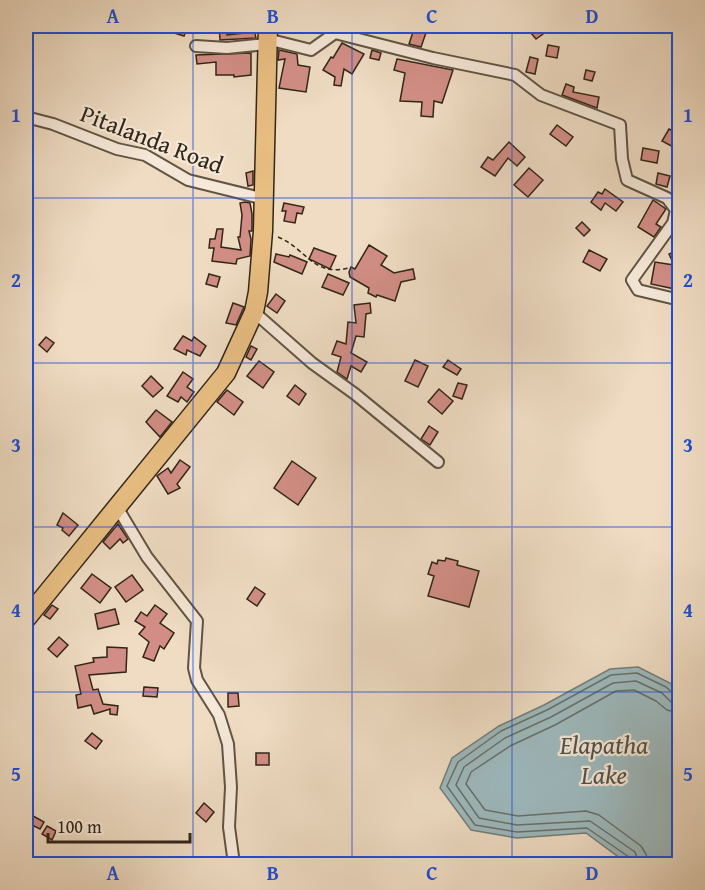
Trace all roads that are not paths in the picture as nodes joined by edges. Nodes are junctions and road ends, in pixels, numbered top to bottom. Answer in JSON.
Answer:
{"nodes":[{"id":1,"x":268,"y":36,"type":"edge"},
{"id":2,"x":196,"y":46,"type":"dead end"},
{"id":3,"x":26,"y":117,"type":"edge"},
{"id":4,"x":265,"y":199,"type":"junction"},
{"id":5,"x":680,"y":300,"type":"edge"},
{"id":6,"x":254,"y":312,"type":"junction"},
{"id":7,"x":438,"y":462,"type":"dead end"},
{"id":8,"x":117,"y":507,"type":"junction"},
{"id":9,"x":26,"y":619,"type":"edge"},
{"id":10,"x":234,"y":864,"type":"edge"}],
"edges":[{"from":1,"to":2,"type":"street"},
{"from":1,"to":4,"type":"main road"},
{"from":1,"to":5,"type":"street"},
{"from":3,"to":4,"type":"street","name":"Pitalanda Road"},
{"from":4,"to":6,"type":"main road"},
{"from":6,"to":7,"type":"street"},
{"from":6,"to":8,"type":"main road"},
{"from":8,"to":9,"type":"main road"},
{"from":8,"to":10,"type":"street"}]}
